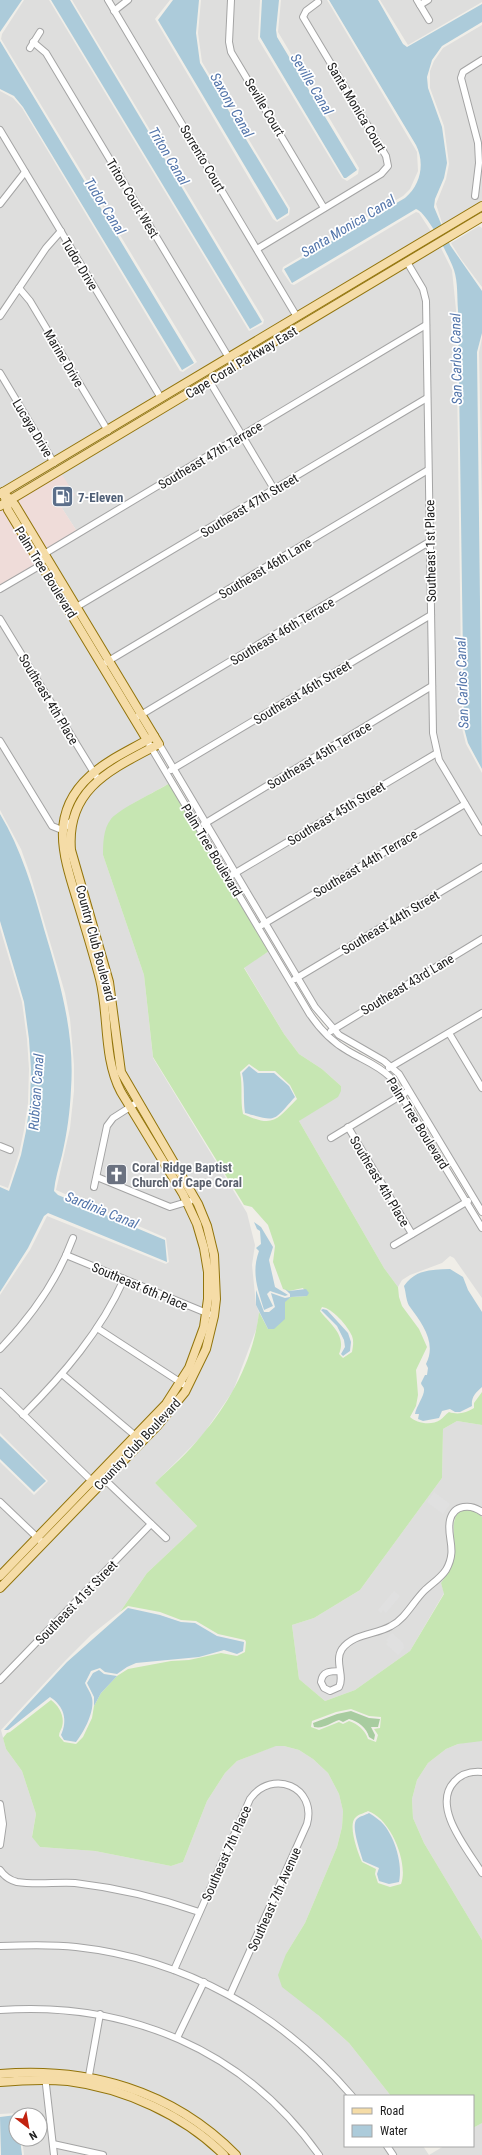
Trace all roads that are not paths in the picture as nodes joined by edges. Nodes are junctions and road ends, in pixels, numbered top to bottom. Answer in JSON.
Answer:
{"nodes":[{"id":1,"x":108,"y":0,"type":"edge"},
{"id":2,"x":128,"y":0,"type":"edge"},
{"id":3,"x":230,"y":0,"type":"edge"},
{"id":4,"x":428,"y":0,"type":"edge"},
{"id":5,"x":318,"y":2,"type":"dead end"},
{"id":6,"x":419,"y":2,"type":"edge"},
{"id":7,"x":114,"y":11,"type":"junction"},
{"id":8,"x":429,"y":20,"type":"dead end"},
{"id":9,"x":40,"y":32,"type":"dead end"},
{"id":10,"x":33,"y":42,"type":"junction"},
{"id":11,"x":30,"y":48,"type":"dead end"},
{"id":12,"x":482,"y":60,"type":"edge"},
{"id":13,"x":0,"y":130,"type":"edge"},
{"id":14,"x":480,"y":134,"type":"edge"},
{"id":15,"x":25,"y":172,"type":"junction"},
{"id":16,"x":475,"y":196,"type":"dead end"},
{"id":17,"x":0,"y":204,"type":"edge"},
{"id":18,"x":324,"y":208,"type":"junction"},
{"id":19,"x":479,"y":208,"type":"edge"},
{"id":20,"x":482,"y":220,"type":"edge"},
{"id":21,"x":61,"y":231,"type":"junction"},
{"id":22,"x":257,"y":249,"type":"junction"},
{"id":23,"x":407,"y":262,"type":"junction"},
{"id":24,"x":19,"y":288,"type":"junction"},
{"id":25,"x":336,"y":293,"type":"junction"},
{"id":26,"x":0,"y":316,"type":"edge"},
{"id":27,"x":297,"y":317,"type":"junction"},
{"id":28,"x":304,"y":325,"type":"junction"},
{"id":29,"x":426,"y":325,"type":"junction"},
{"id":30,"x":260,"y":352,"type":"junction"},
{"id":31,"x":229,"y":358,"type":"junction"},
{"id":32,"x":0,"y":373,"type":"edge"},
{"id":33,"x":210,"y":382,"type":"junction"},
{"id":34,"x":181,"y":386,"type":"junction"},
{"id":35,"x":189,"y":394,"type":"junction"},
{"id":36,"x":161,"y":398,"type":"junction"},
{"id":37,"x":427,"y":398,"type":"junction"},
{"id":38,"x":142,"y":422,"type":"junction"},
{"id":39,"x":108,"y":431,"type":"junction"},
{"id":40,"x":242,"y":436,"type":"junction"},
{"id":41,"x":54,"y":462,"type":"junction"},
{"id":42,"x":428,"y":470,"type":"junction"},
{"id":43,"x":274,"y":489,"type":"junction"},
{"id":44,"x":1,"y":491,"type":"edge"},
{"id":45,"x":5,"y":503,"type":"edge"},
{"id":46,"x":430,"y":542,"type":"junction"},
{"id":47,"x":44,"y":554,"type":"junction"},
{"id":48,"x":41,"y":565,"type":"junction"},
{"id":49,"x":0,"y":589,"type":"edge"},
{"id":50,"x":73,"y":609,"type":"junction"},
{"id":51,"x":430,"y":615,"type":"junction"},
{"id":52,"x":0,"y":619,"type":"edge"},
{"id":53,"x":109,"y":661,"type":"junction"},
{"id":54,"x":102,"y":665,"type":"junction"},
{"id":55,"x":432,"y":686,"type":"junction"},
{"id":56,"x":141,"y":714,"type":"junction"},
{"id":57,"x":134,"y":719,"type":"junction"},
{"id":58,"x":150,"y":738,"type":"junction"},
{"id":59,"x":0,"y":741,"type":"edge"},
{"id":60,"x":155,"y":746,"type":"junction"},
{"id":61,"x":437,"y":753,"type":"junction"},
{"id":62,"x":173,"y":768,"type":"junction"},
{"id":63,"x":166,"y":772,"type":"junction"},
{"id":64,"x":96,"y":776,"type":"junction"},
{"id":65,"x":465,"y":804,"type":"junction"},
{"id":66,"x":73,"y":820,"type":"junction"},
{"id":67,"x":206,"y":823,"type":"junction"},
{"id":68,"x":198,"y":827,"type":"junction"},
{"id":69,"x":62,"y":830,"type":"junction"},
{"id":70,"x":482,"y":832,"type":"edge"},
{"id":71,"x":482,"y":867,"type":"edge"},
{"id":72,"x":236,"y":873,"type":"junction"},
{"id":73,"x":228,"y":877,"type":"junction"},
{"id":74,"x":266,"y":923,"type":"junction"},
{"id":75,"x":258,"y":927,"type":"junction"},
{"id":76,"x":90,"y":930,"type":"junction"},
{"id":77,"x":482,"y":939,"type":"edge"},
{"id":78,"x":297,"y":977,"type":"junction"},
{"id":79,"x":290,"y":982,"type":"junction"},
{"id":80,"x":482,"y":1013,"type":"edge"},
{"id":81,"x":333,"y":1029,"type":"junction"},
{"id":82,"x":449,"y":1033,"type":"junction"},
{"id":83,"x":327,"y":1035,"type":"junction"},
{"id":84,"x":392,"y":1067,"type":"junction"},
{"id":85,"x":383,"y":1070,"type":"junction"},
{"id":86,"x":482,"y":1088,"type":"edge"},
{"id":87,"x":410,"y":1091,"type":"junction"},
{"id":88,"x":402,"y":1095,"type":"junction"},
{"id":89,"x":134,"y":1104,"type":"junction"},
{"id":90,"x":348,"y":1127,"type":"junction"},
{"id":91,"x":331,"y":1138,"type":"dead end"},
{"id":92,"x":0,"y":1146,"type":"edge"},
{"id":93,"x":10,"y":1150,"type":"dead end"},
{"id":94,"x":97,"y":1177,"type":"junction"},
{"id":95,"x":94,"y":1187,"type":"dead end"},
{"id":96,"x":473,"y":1197,"type":"junction"},
{"id":97,"x":191,"y":1200,"type":"junction"},
{"id":98,"x":466,"y":1202,"type":"junction"},
{"id":99,"x":482,"y":1212,"type":"edge"},
{"id":100,"x":482,"y":1228,"type":"edge"},
{"id":101,"x":412,"y":1234,"type":"junction"},
{"id":102,"x":73,"y":1238,"type":"dead end"},
{"id":103,"x":394,"y":1246,"type":"dead end"},
{"id":104,"x":66,"y":1255,"type":"junction"},
{"id":105,"x":124,"y":1279,"type":"junction"},
{"id":106,"x":210,"y":1315,"type":"junction"},
{"id":107,"x":96,"y":1328,"type":"junction"},
{"id":108,"x":0,"y":1349,"type":"edge"},
{"id":109,"x":62,"y":1374,"type":"junction"},
{"id":110,"x":184,"y":1385,"type":"junction"},
{"id":111,"x":0,"y":1392,"type":"edge"},
{"id":112,"x":23,"y":1415,"type":"junction"},
{"id":113,"x":139,"y":1439,"type":"junction"},
{"id":114,"x":102,"y":1477,"type":"junction"},
{"id":115,"x":95,"y":1484,"type":"junction"},
{"id":116,"x":0,"y":1502,"type":"edge"},
{"id":117,"x":482,"y":1512,"type":"edge"},
{"id":118,"x":151,"y":1524,"type":"junction"},
{"id":119,"x":166,"y":1538,"type":"dead end"},
{"id":120,"x":40,"y":1540,"type":"junction"},
{"id":121,"x":0,"y":1576,"type":"edge"},
{"id":122,"x":0,"y":1588,"type":"edge"},
{"id":123,"x":340,"y":1671,"type":"dead end"},
{"id":124,"x":0,"y":1680,"type":"edge"},
{"id":125,"x":482,"y":1772,"type":"edge"},
{"id":126,"x":306,"y":1802,"type":"joint"},
{"id":127,"x":0,"y":1804,"type":"edge"},
{"id":128,"x":0,"y":1845,"type":"edge"},
{"id":129,"x":0,"y":1870,"type":"edge"},
{"id":130,"x":482,"y":1873,"type":"edge"},
{"id":131,"x":200,"y":1912,"type":"junction"},
{"id":132,"x":0,"y":1946,"type":"edge"},
{"id":133,"x":174,"y":1970,"type":"junction"},
{"id":134,"x":204,"y":1982,"type":"junction"},
{"id":135,"x":230,"y":1995,"type":"junction"},
{"id":136,"x":0,"y":2010,"type":"edge"},
{"id":137,"x":100,"y":2014,"type":"junction"},
{"id":138,"x":177,"y":2038,"type":"junction"},
{"id":139,"x":0,"y":2074,"type":"edge"},
{"id":140,"x":45,"y":2076,"type":"junction"},
{"id":141,"x":88,"y":2081,"type":"junction"},
{"id":142,"x":0,"y":2082,"type":"edge"},
{"id":143,"x":351,"y":2095,"type":"edge"},
{"id":144,"x":53,"y":2144,"type":"junction"},
{"id":145,"x":54,"y":2155,"type":"edge"},
{"id":146,"x":103,"y":2155,"type":"edge"},
{"id":147,"x":224,"y":2155,"type":"edge"},
{"id":148,"x":236,"y":2155,"type":"edge"},
{"id":149,"x":319,"y":2155,"type":"edge"}],
"edges":[{"from":1,"to":7,"type":"street","name":"Sorrento Court"},
{"from":2,"to":7,"type":"street"},
{"from":3,"to":18,"type":"street","name":"Seville Court"},
{"from":4,"to":6,"type":"street"},
{"from":5,"to":18,"type":"street","name":"Santa Monica Court"},
{"from":6,"to":8,"type":"street"},
{"from":7,"to":22,"type":"street","name":"Sorrento Court"},
{"from":9,"to":10,"type":"street"},
{"from":10,"to":11,"type":"street"},
{"from":10,"to":31,"type":"street","name":"Triton Court West"},
{"from":12,"to":14,"type":"street"},
{"from":13,"to":15,"type":"street","name":"Tudor Drive"},
{"from":14,"to":16,"type":"street"},
{"from":15,"to":17,"type":"street"},
{"from":15,"to":21,"type":"street","name":"Tudor Drive"},
{"from":18,"to":22,"type":"street","name":"Santa Monica Court"},
{"from":19,"to":20,"type":"main road"},
{"from":19,"to":25,"type":"main road","name":"Cape Coral Parkway East"},
{"from":20,"to":23,"type":"main road","name":"Cape Coral Parkway East"},
{"from":21,"to":24,"type":"street"},
{"from":21,"to":36,"type":"street","name":"Tudor Drive"},
{"from":22,"to":27,"type":"street","name":"Sorrento Court"},
{"from":23,"to":28,"type":"main road","name":"Cape Coral Parkway East"},
{"from":23,"to":29,"type":"street","name":"Southeast 1st Place"},
{"from":24,"to":26,"type":"street"},
{"from":24,"to":39,"type":"street","name":"Marine Drive"},
{"from":25,"to":27,"type":"main road","name":"Cape Coral Parkway East"},
{"from":25,"to":28,"type":"main road"},
{"from":27,"to":30,"type":"main road"},
{"from":27,"to":31,"type":"main road","name":"Cape Coral Parkway East"},
{"from":28,"to":30,"type":"main road","name":"Cape Coral Parkway East"},
{"from":29,"to":37,"type":"street","name":"Southeast 1st Place"},
{"from":29,"to":40,"type":"street","name":"Southeast 47th Terrace"},
{"from":30,"to":33,"type":"main road","name":"Cape Coral Parkway East"},
{"from":31,"to":34,"type":"main road","name":"Cape Coral Parkway East"},
{"from":31,"to":35,"type":"main road"},
{"from":32,"to":41,"type":"street","name":"Lucaya Drive"},
{"from":33,"to":35,"type":"main road","name":"Cape Coral Parkway East"},
{"from":33,"to":40,"type":"street"},
{"from":34,"to":36,"type":"main road","name":"Cape Coral Parkway East"},
{"from":34,"to":38,"type":"main road"},
{"from":35,"to":38,"type":"main road","name":"Cape Coral Parkway East"},
{"from":36,"to":39,"type":"main road","name":"Cape Coral Parkway East"},
{"from":37,"to":42,"type":"street","name":"Southeast 1st Place"},
{"from":37,"to":43,"type":"street","name":"Southeast 47th Street"},
{"from":38,"to":45,"type":"main road","name":"Cape Coral Parkway East"},
{"from":39,"to":41,"type":"main road","name":"Cape Coral Parkway East"},
{"from":40,"to":43,"type":"street"},
{"from":40,"to":47,"type":"street","name":"Southeast 47th Terrace"},
{"from":41,"to":44,"type":"main road","name":"Cape Coral Parkway East"},
{"from":42,"to":46,"type":"street","name":"Southeast 1st Place"},
{"from":42,"to":53,"type":"street","name":"Southeast 46th Lane"},
{"from":43,"to":50,"type":"street","name":"Southeast 47th Street"},
{"from":44,"to":45,"type":"main road","name":"Palm Tree Boulevard"},
{"from":45,"to":47,"type":"main road","name":"Palm Tree Boulevard"},
{"from":45,"to":48,"type":"main road","name":"Palm Tree Boulevard"},
{"from":46,"to":51,"type":"street","name":"Southeast 1st Place"},
{"from":46,"to":56,"type":"street","name":"Southeast 46th Terrace"},
{"from":47,"to":48,"type":"street"},
{"from":47,"to":50,"type":"main road","name":"Palm Tree Boulevard"},
{"from":48,"to":49,"type":"street"},
{"from":48,"to":50,"type":"main road","name":"Palm Tree Boulevard"},
{"from":50,"to":53,"type":"main road","name":"Palm Tree Boulevard"},
{"from":50,"to":54,"type":"main road","name":"Palm Tree Boulevard"},
{"from":51,"to":55,"type":"street","name":"Southeast 1st Place"},
{"from":51,"to":62,"type":"street","name":"Southeast 46th Street"},
{"from":52,"to":64,"type":"street","name":"Southeast 4th Place"},
{"from":53,"to":54,"type":"street","name":"Southeast 46th Lane"},
{"from":53,"to":56,"type":"main road","name":"Palm Tree Boulevard"},
{"from":54,"to":57,"type":"main road","name":"Palm Tree Boulevard"},
{"from":55,"to":61,"type":"street","name":"Southeast 1st Place"},
{"from":55,"to":67,"type":"street","name":"Southeast 45th Terrace"},
{"from":56,"to":57,"type":"street","name":"Southeast 46th Terrace"},
{"from":56,"to":58,"type":"main road","name":"Palm Tree Boulevard"},
{"from":57,"to":58,"type":"main road","name":"Palm Tree Boulevard"},
{"from":58,"to":60,"type":"main road","name":"Palm Tree Boulevard"},
{"from":58,"to":64,"type":"main road","name":"Country Club Boulevard"},
{"from":59,"to":69,"type":"street"},
{"from":60,"to":62,"type":"street","name":"Palm Tree Boulevard"},
{"from":60,"to":63,"type":"street","name":"Palm Tree Boulevard"},
{"from":60,"to":64,"type":"main road","name":"Country Club Boulevard"},
{"from":61,"to":65,"type":"street","name":"Southeast 1st Place"},
{"from":61,"to":72,"type":"street","name":"Southeast 45th Street"},
{"from":62,"to":63,"type":"street","name":"Southeast 46th Street"},
{"from":62,"to":67,"type":"street","name":"Palm Tree Boulevard"},
{"from":63,"to":68,"type":"street","name":"Palm Tree Boulevard"},
{"from":64,"to":66,"type":"main road","name":"Country Club Boulevard"},
{"from":64,"to":69,"type":"main road","name":"Country Club Boulevard"},
{"from":65,"to":70,"type":"street","name":"Southeast 1st Place"},
{"from":65,"to":74,"type":"street","name":"Southeast 44th Terrace"},
{"from":66,"to":69,"type":"street"},
{"from":66,"to":76,"type":"main road","name":"Country Club Boulevard"},
{"from":67,"to":68,"type":"street","name":"Southeast 45th Terrace"},
{"from":67,"to":72,"type":"street","name":"Palm Tree Boulevard"},
{"from":68,"to":73,"type":"street","name":"Palm Tree Boulevard"},
{"from":69,"to":76,"type":"main road","name":"Country Club Boulevard"},
{"from":71,"to":78,"type":"street","name":"Southeast 44th Street"},
{"from":72,"to":73,"type":"street","name":"Southeast 45th Street"},
{"from":72,"to":74,"type":"street","name":"Palm Tree Boulevard"},
{"from":73,"to":75,"type":"street","name":"Palm Tree Boulevard"},
{"from":74,"to":75,"type":"street","name":"Southeast 44th Terrace"},
{"from":74,"to":78,"type":"street","name":"Palm Tree Boulevard"},
{"from":75,"to":79,"type":"street","name":"Palm Tree Boulevard"},
{"from":76,"to":89,"type":"main road","name":"Country Club Boulevard"},
{"from":77,"to":81,"type":"street","name":"Southeast 43rd Lane"},
{"from":78,"to":79,"type":"street","name":"Southeast 44th Street"},
{"from":78,"to":81,"type":"street","name":"Palm Tree Boulevard"},
{"from":79,"to":83,"type":"street","name":"Palm Tree Boulevard"},
{"from":80,"to":82,"type":"street"},
{"from":81,"to":83,"type":"street","name":"Southeast 43rd Lane"},
{"from":81,"to":84,"type":"street","name":"Palm Tree Boulevard"},
{"from":82,"to":84,"type":"street"},
{"from":82,"to":86,"type":"street"},
{"from":83,"to":85,"type":"street","name":"Palm Tree Boulevard"},
{"from":84,"to":85,"type":"street"},
{"from":84,"to":87,"type":"street","name":"Palm Tree Boulevard"},
{"from":85,"to":88,"type":"street","name":"Palm Tree Boulevard"},
{"from":87,"to":88,"type":"street"},
{"from":87,"to":96,"type":"street","name":"Palm Tree Boulevard"},
{"from":88,"to":90,"type":"street"},
{"from":88,"to":98,"type":"street","name":"Palm Tree Boulevard"},
{"from":89,"to":94,"type":"street"},
{"from":89,"to":97,"type":"main road","name":"Country Club Boulevard"},
{"from":90,"to":91,"type":"street"},
{"from":90,"to":101,"type":"street","name":"Southeast 4th Place"},
{"from":92,"to":93,"type":"street"},
{"from":94,"to":95,"type":"street"},
{"from":94,"to":97,"type":"street"},
{"from":96,"to":98,"type":"street"},
{"from":96,"to":99,"type":"street","name":"Palm Tree Boulevard"},
{"from":97,"to":106,"type":"main road","name":"Country Club Boulevard"},
{"from":98,"to":100,"type":"street","name":"Palm Tree Boulevard"},
{"from":98,"to":101,"type":"street"},
{"from":101,"to":103,"type":"street"},
{"from":102,"to":104,"type":"street"},
{"from":104,"to":105,"type":"street","name":"Southeast 6th Place"},
{"from":104,"to":108,"type":"street"},
{"from":105,"to":106,"type":"street","name":"Southeast 6th Place"},
{"from":105,"to":107,"type":"street"},
{"from":106,"to":110,"type":"main road","name":"Country Club Boulevard"},
{"from":107,"to":109,"type":"street"},
{"from":107,"to":110,"type":"street"},
{"from":109,"to":112,"type":"street"},
{"from":109,"to":113,"type":"street"},
{"from":110,"to":113,"type":"main road","name":"Country Club Boulevard"},
{"from":111,"to":112,"type":"street"},
{"from":112,"to":115,"type":"street"},
{"from":113,"to":114,"type":"main road","name":"Country Club Boulevard"},
{"from":114,"to":115,"type":"main road","name":"Country Club Boulevard"},
{"from":114,"to":118,"type":"street"},
{"from":115,"to":120,"type":"main road","name":"Country Club Boulevard"},
{"from":116,"to":120,"type":"street"},
{"from":117,"to":123,"type":"street"},
{"from":118,"to":119,"type":"street"},
{"from":118,"to":124,"type":"street","name":"Southeast 41st Street"},
{"from":120,"to":121,"type":"main road","name":"Country Club Boulevard"},
{"from":120,"to":122,"type":"main road","name":"Country Club Boulevard"},
{"from":125,"to":130,"type":"street"},
{"from":126,"to":131,"type":"street","name":"Southeast 7th Place"},
{"from":126,"to":135,"type":"street","name":"Southeast 7th Avenue"},
{"from":127,"to":128,"type":"street"},
{"from":129,"to":131,"type":"street"},
{"from":131,"to":133,"type":"street","name":"Southeast 7th Place"},
{"from":132,"to":133,"type":"street"},
{"from":133,"to":134,"type":"street"},
{"from":134,"to":135,"type":"street"},
{"from":134,"to":138,"type":"street"},
{"from":135,"to":143,"type":"street"},
{"from":136,"to":137,"type":"street"},
{"from":137,"to":138,"type":"street"},
{"from":137,"to":141,"type":"street"},
{"from":138,"to":149,"type":"street"},
{"from":139,"to":140,"type":"main road"},
{"from":140,"to":141,"type":"main road"},
{"from":140,"to":142,"type":"main road"},
{"from":140,"to":144,"type":"street"},
{"from":141,"to":147,"type":"main road"},
{"from":141,"to":148,"type":"main road"},
{"from":144,"to":145,"type":"street"},
{"from":144,"to":146,"type":"street"}]}
